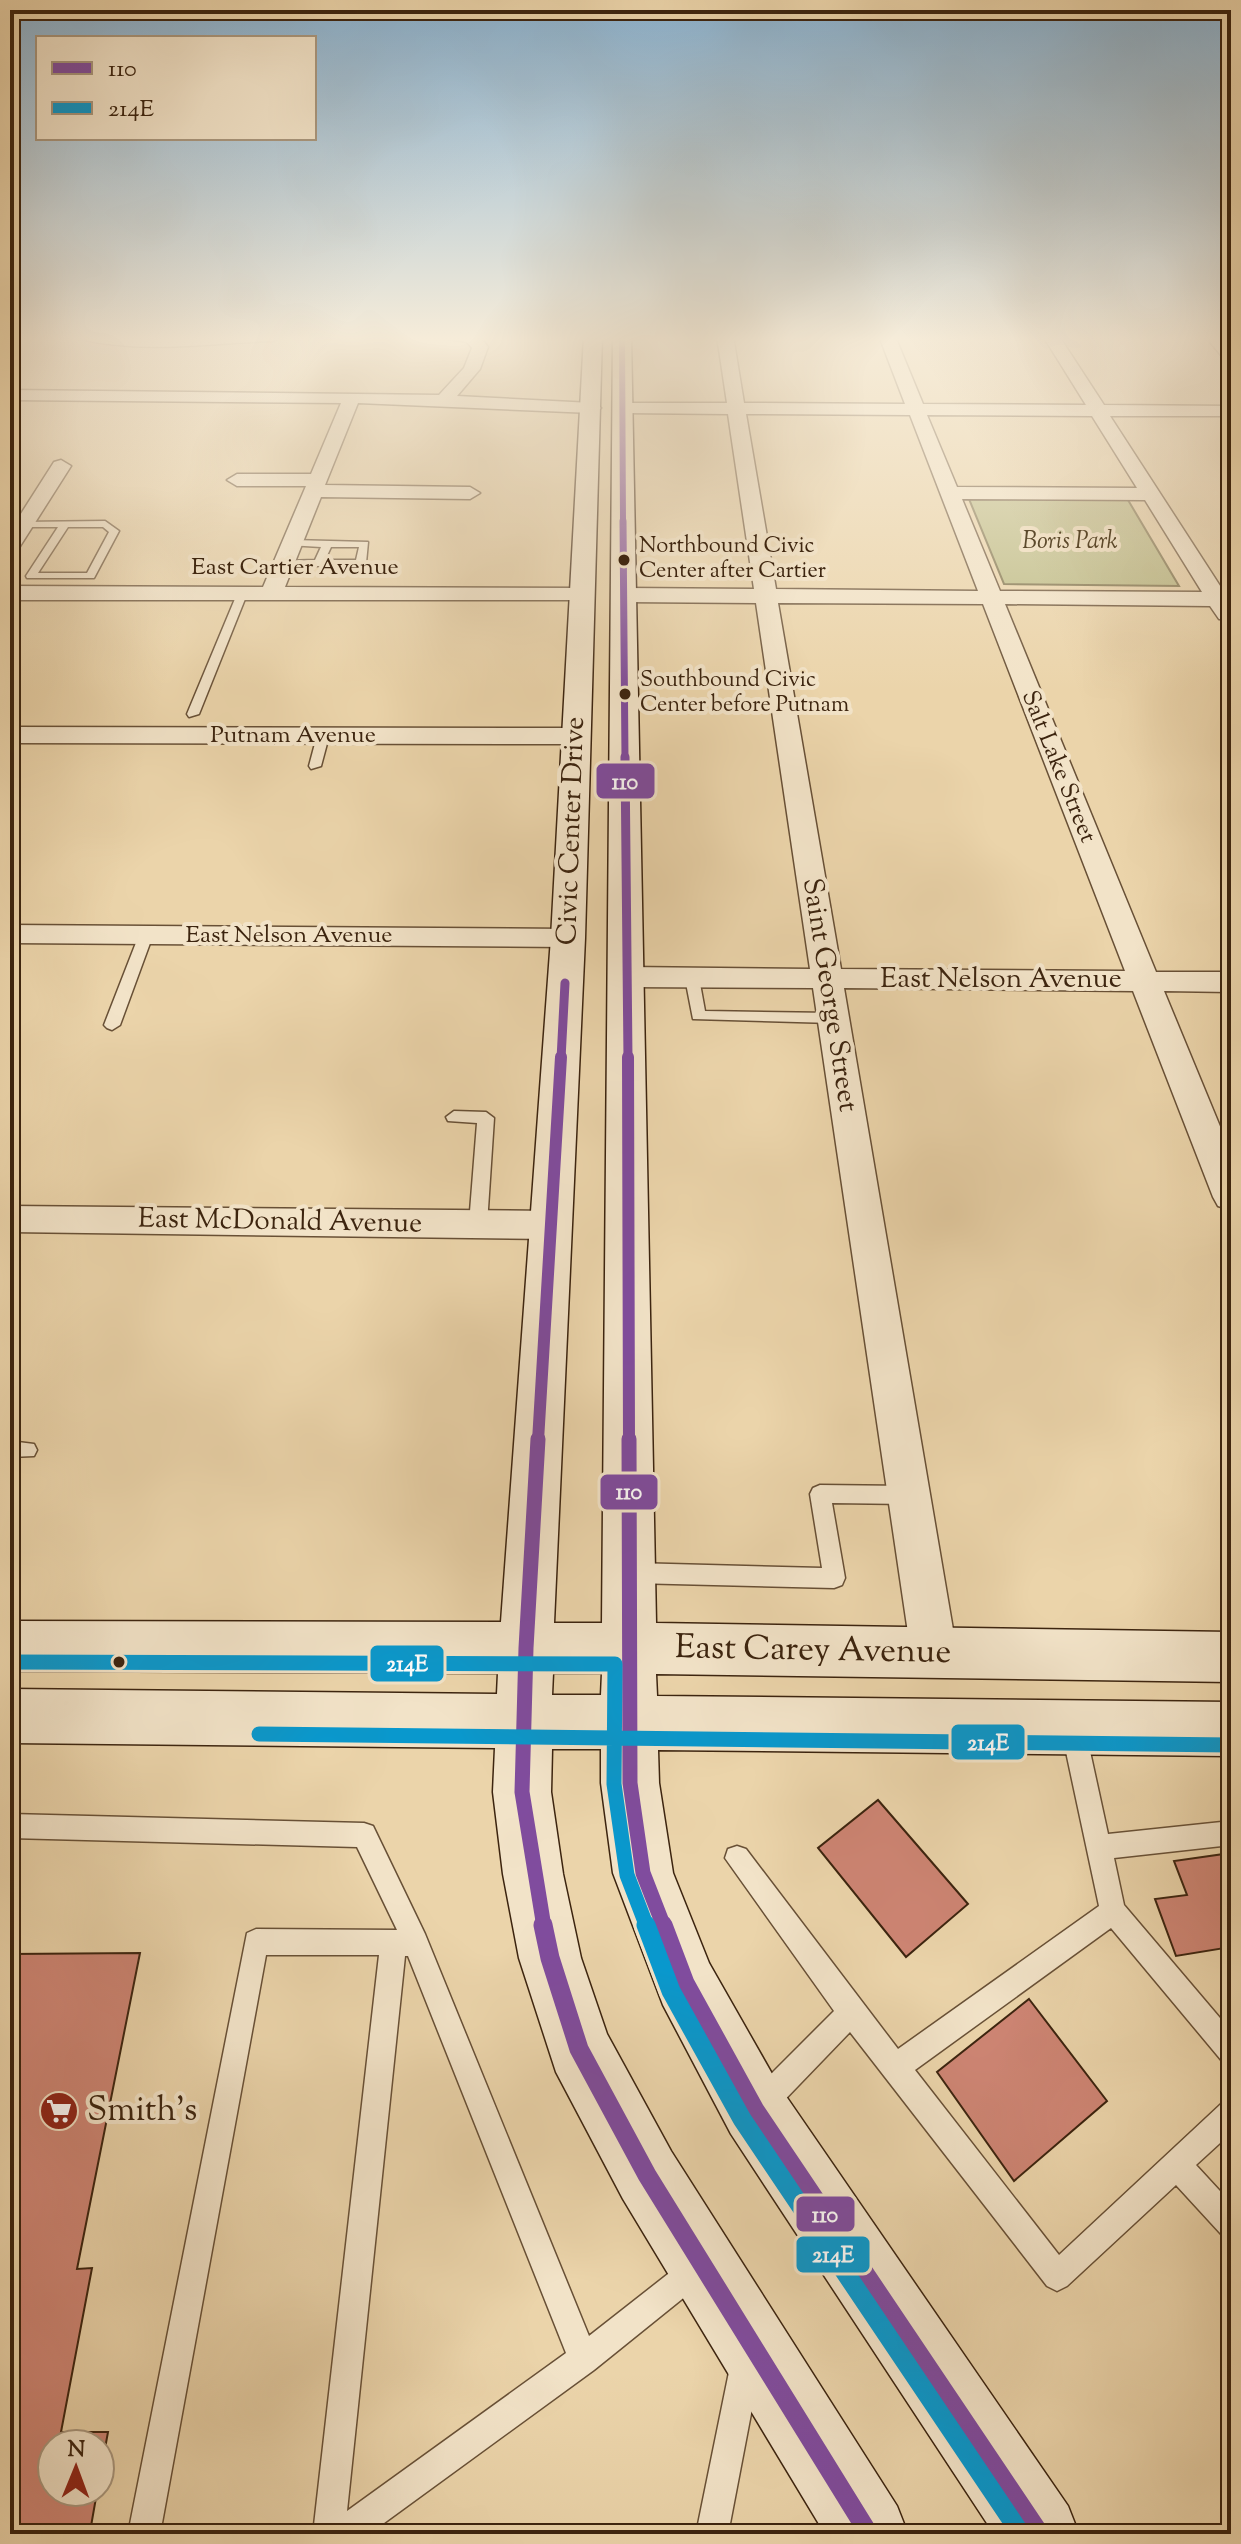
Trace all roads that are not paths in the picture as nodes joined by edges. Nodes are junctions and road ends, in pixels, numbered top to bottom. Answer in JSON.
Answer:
{"nodes":[{"id":1,"x":329,"y":455,"type":"edge"},
{"id":2,"x":589,"y":455,"type":"edge"},
{"id":3,"x":625,"y":455,"type":"edge"},
{"id":4,"x":743,"y":455,"type":"edge"},
{"id":5,"x":935,"y":455,"type":"edge"},
{"id":6,"x":1126,"y":455,"type":"edge"},
{"id":7,"x":61,"y":466,"type":"dead end"},
{"id":8,"x":237,"y":480,"type":"dead end"},
{"id":9,"x":316,"y":486,"type":"junction"},
{"id":10,"x":470,"y":493,"type":"dead end"},
{"id":11,"x":950,"y":493,"type":"junction"},
{"id":12,"x":1151,"y":494,"type":"junction"},
{"id":13,"x":586,"y":510,"type":"junction"},
{"id":14,"x":25,"y":524,"type":"junction"},
{"id":15,"x":65,"y":524,"type":"junction"},
{"id":16,"x":292,"y":543,"type":"junction"},
{"id":17,"x":327,"y":544,"type":"junction"},
{"id":18,"x":10,"y":547,"type":"edge"},
{"id":19,"x":319,"y":563,"type":"junction"},
{"id":20,"x":284,"y":564,"type":"junction"},
{"id":21,"x":10,"y":593,"type":"edge"},
{"id":22,"x":242,"y":594,"type":"junction"},
{"id":23,"x":271,"y":594,"type":"junction"},
{"id":24,"x":581,"y":595,"type":"junction"},
{"id":25,"x":625,"y":595,"type":"junction"},
{"id":26,"x":766,"y":596,"type":"junction"},
{"id":27,"x":991,"y":597,"type":"junction"},
{"id":28,"x":1224,"y":599,"type":"edge"},
{"id":29,"x":1231,"y":620,"type":"edge"},
{"id":30,"x":625,"y":704,"type":"junction"},
{"id":31,"x":193,"y":714,"type":"dead end"},
{"id":32,"x":10,"y":735,"type":"edge"},
{"id":33,"x":323,"y":736,"type":"junction"},
{"id":34,"x":576,"y":736,"type":"junction"},
{"id":35,"x":315,"y":766,"type":"dead end"},
{"id":36,"x":10,"y":934,"type":"edge"},
{"id":37,"x":146,"y":935,"type":"junction"},
{"id":38,"x":568,"y":938,"type":"junction"},
{"id":39,"x":628,"y":977,"type":"junction"},
{"id":40,"x":692,"y":978,"type":"junction"},
{"id":41,"x":826,"y":978,"type":"junction"},
{"id":42,"x":1144,"y":981,"type":"junction"},
{"id":43,"x":1231,"y":982,"type":"edge"},
{"id":44,"x":832,"y":1018,"type":"junction"},
{"id":45,"x":112,"y":1025,"type":"dead end"},
{"id":46,"x":628,"y":1050,"type":"junction"},
{"id":47,"x":454,"y":1117,"type":"dead end"},
{"id":48,"x":1231,"y":1197,"type":"edge"},
{"id":49,"x":10,"y":1219,"type":"edge"},
{"id":50,"x":478,"y":1224,"type":"junction"},
{"id":51,"x":551,"y":1225,"type":"junction"},
{"id":52,"x":908,"y":1495,"type":"junction"},
{"id":53,"x":630,"y":1573,"type":"junction"},
{"id":54,"x":10,"y":1646,"type":"edge"},
{"id":55,"x":526,"y":1648,"type":"junction"},
{"id":56,"x":631,"y":1648,"type":"junction"},
{"id":57,"x":934,"y":1653,"type":"junction"},
{"id":58,"x":1231,"y":1657,"type":"edge"},
{"id":59,"x":10,"y":1716,"type":"edge"},
{"id":60,"x":524,"y":1722,"type":"junction"},
{"id":61,"x":629,"y":1723,"type":"junction"},
{"id":62,"x":1073,"y":1727,"type":"junction"},
{"id":63,"x":1231,"y":1729,"type":"edge"},
{"id":64,"x":10,"y":1826,"type":"edge"},
{"id":65,"x":1231,"y":1833,"type":"edge"},
{"id":66,"x":1100,"y":1847,"type":"junction"},
{"id":67,"x":737,"y":1858,"type":"dead end"},
{"id":68,"x":1113,"y":1911,"type":"junction"},
{"id":69,"x":405,"y":1944,"type":"junction"},
{"id":70,"x":851,"y":2012,"type":"junction"},
{"id":71,"x":1231,"y":2052,"type":"edge"},
{"id":72,"x":896,"y":2067,"type":"junction"},
{"id":73,"x":755,"y":2110,"type":"junction"},
{"id":74,"x":1231,"y":2114,"type":"edge"},
{"id":75,"x":1176,"y":2164,"type":"junction"},
{"id":76,"x":1231,"y":2224,"type":"edge"},
{"id":77,"x":703,"y":2265,"type":"junction"},
{"id":78,"x":750,"y":2342,"type":"junction"},
{"id":79,"x":583,"y":2359,"type":"junction"},
{"id":80,"x":144,"y":2534,"type":"edge"},
{"id":81,"x":329,"y":2534,"type":"edge"},
{"id":82,"x":342,"y":2534,"type":"edge"},
{"id":83,"x":712,"y":2534,"type":"edge"},
{"id":84,"x":869,"y":2534,"type":"edge"},
{"id":85,"x":1040,"y":2534,"type":"edge"}],
"edges":[{"from":1,"to":9,"type":"street"},
{"from":2,"to":13,"type":"main road","name":"Civic Center Drive"},
{"from":3,"to":25,"type":"main road","name":"Civic Center Drive"},
{"from":4,"to":26,"type":"street","name":"Saint George Street"},
{"from":5,"to":11,"type":"street","name":"Salt Lake Street"},
{"from":6,"to":12,"type":"street"},
{"from":7,"to":14,"type":"street"},
{"from":8,"to":9,"type":"street"},
{"from":9,"to":10,"type":"street"},
{"from":9,"to":16,"type":"street"},
{"from":11,"to":12,"type":"street"},
{"from":11,"to":27,"type":"street","name":"Salt Lake Street"},
{"from":12,"to":28,"type":"street"},
{"from":13,"to":24,"type":"main road","name":"Civic Center Drive"},
{"from":13,"to":25,"type":"main road"},
{"from":14,"to":15,"type":"lane"},
{"from":14,"to":18,"type":"street"},
{"from":15,"to":15,"type":"lane"},
{"from":16,"to":17,"type":"lane"},
{"from":16,"to":20,"type":"street"},
{"from":17,"to":19,"type":"lane"},
{"from":17,"to":19,"type":"lane"},
{"from":19,"to":20,"type":"lane"},
{"from":20,"to":23,"type":"street"},
{"from":21,"to":22,"type":"street","name":"East Cartier Avenue"},
{"from":22,"to":23,"type":"street","name":"East Cartier Avenue"},
{"from":22,"to":31,"type":"lane"},
{"from":23,"to":24,"type":"street","name":"East Cartier Avenue"},
{"from":24,"to":30,"type":"main road"},
{"from":24,"to":34,"type":"main road","name":"Civic Center Drive"},
{"from":25,"to":26,"type":"street"},
{"from":25,"to":30,"type":"main road","name":"Civic Center Drive"},
{"from":26,"to":27,"type":"street"},
{"from":26,"to":41,"type":"street","name":"Saint George Street"},
{"from":27,"to":28,"type":"street"},
{"from":27,"to":42,"type":"street","name":"Salt Lake Street"},
{"from":28,"to":29,"type":"street"},
{"from":30,"to":39,"type":"main road","name":"Civic Center Drive"},
{"from":32,"to":33,"type":"street","name":"Putnam Avenue"},
{"from":33,"to":34,"type":"street","name":"Putnam Avenue"},
{"from":33,"to":35,"type":"lane"},
{"from":34,"to":38,"type":"main road","name":"Civic Center Drive"},
{"from":36,"to":37,"type":"street","name":"East Nelson Avenue"},
{"from":37,"to":38,"type":"street","name":"East Nelson Avenue"},
{"from":37,"to":45,"type":"lane"},
{"from":38,"to":46,"type":"main road"},
{"from":38,"to":51,"type":"main road","name":"Civic Center Drive"},
{"from":39,"to":40,"type":"street","name":"East Nelson Avenue"},
{"from":39,"to":46,"type":"main road","name":"Civic Center Drive"},
{"from":40,"to":41,"type":"street","name":"East Nelson Avenue"},
{"from":40,"to":44,"type":"lane"},
{"from":41,"to":42,"type":"street","name":"East Nelson Avenue"},
{"from":41,"to":44,"type":"street","name":"Saint George Street"},
{"from":42,"to":43,"type":"street","name":"East Nelson Avenue"},
{"from":42,"to":48,"type":"street","name":"Salt Lake Street"},
{"from":44,"to":52,"type":"street","name":"Saint George Street"},
{"from":46,"to":53,"type":"main road","name":"Civic Center Drive"},
{"from":47,"to":50,"type":"lane"},
{"from":49,"to":50,"type":"street","name":"East McDonald Avenue"},
{"from":50,"to":51,"type":"street","name":"East McDonald Avenue"},
{"from":51,"to":55,"type":"main road","name":"Civic Center Drive"},
{"from":52,"to":53,"type":"lane"},
{"from":52,"to":57,"type":"street","name":"Saint George Street"},
{"from":53,"to":56,"type":"main road","name":"Civic Center Drive"},
{"from":54,"to":55,"type":"main road","name":"East Carey Avenue"},
{"from":55,"to":56,"type":"main road","name":"East Carey Avenue"},
{"from":55,"to":60,"type":"main road","name":"Civic Center Drive"},
{"from":56,"to":57,"type":"main road","name":"East Carey Avenue"},
{"from":56,"to":61,"type":"main road","name":"Civic Center Drive"},
{"from":57,"to":58,"type":"main road","name":"East Carey Avenue"},
{"from":59,"to":60,"type":"main road"},
{"from":60,"to":61,"type":"main road"},
{"from":60,"to":77,"type":"main road","name":"Civic Center Drive"},
{"from":61,"to":62,"type":"main road"},
{"from":61,"to":73,"type":"main road","name":"Civic Center Drive"},
{"from":62,"to":63,"type":"main road"},
{"from":62,"to":66,"type":"lane"},
{"from":64,"to":69,"type":"lane"},
{"from":65,"to":66,"type":"lane"},
{"from":66,"to":68,"type":"lane"},
{"from":67,"to":70,"type":"lane"},
{"from":68,"to":71,"type":"lane"},
{"from":68,"to":72,"type":"lane"},
{"from":69,"to":79,"type":"lane"},
{"from":69,"to":80,"type":"lane"},
{"from":69,"to":81,"type":"lane"},
{"from":70,"to":72,"type":"lane"},
{"from":70,"to":73,"type":"lane"},
{"from":72,"to":75,"type":"lane"},
{"from":73,"to":85,"type":"main road","name":"Civic Center Drive"},
{"from":74,"to":75,"type":"lane"},
{"from":75,"to":76,"type":"lane"},
{"from":77,"to":78,"type":"main road","name":"Civic Center Drive"},
{"from":77,"to":79,"type":"lane"},
{"from":78,"to":83,"type":"lane"},
{"from":78,"to":84,"type":"main road","name":"Civic Center Drive"},
{"from":79,"to":82,"type":"lane"}]}
